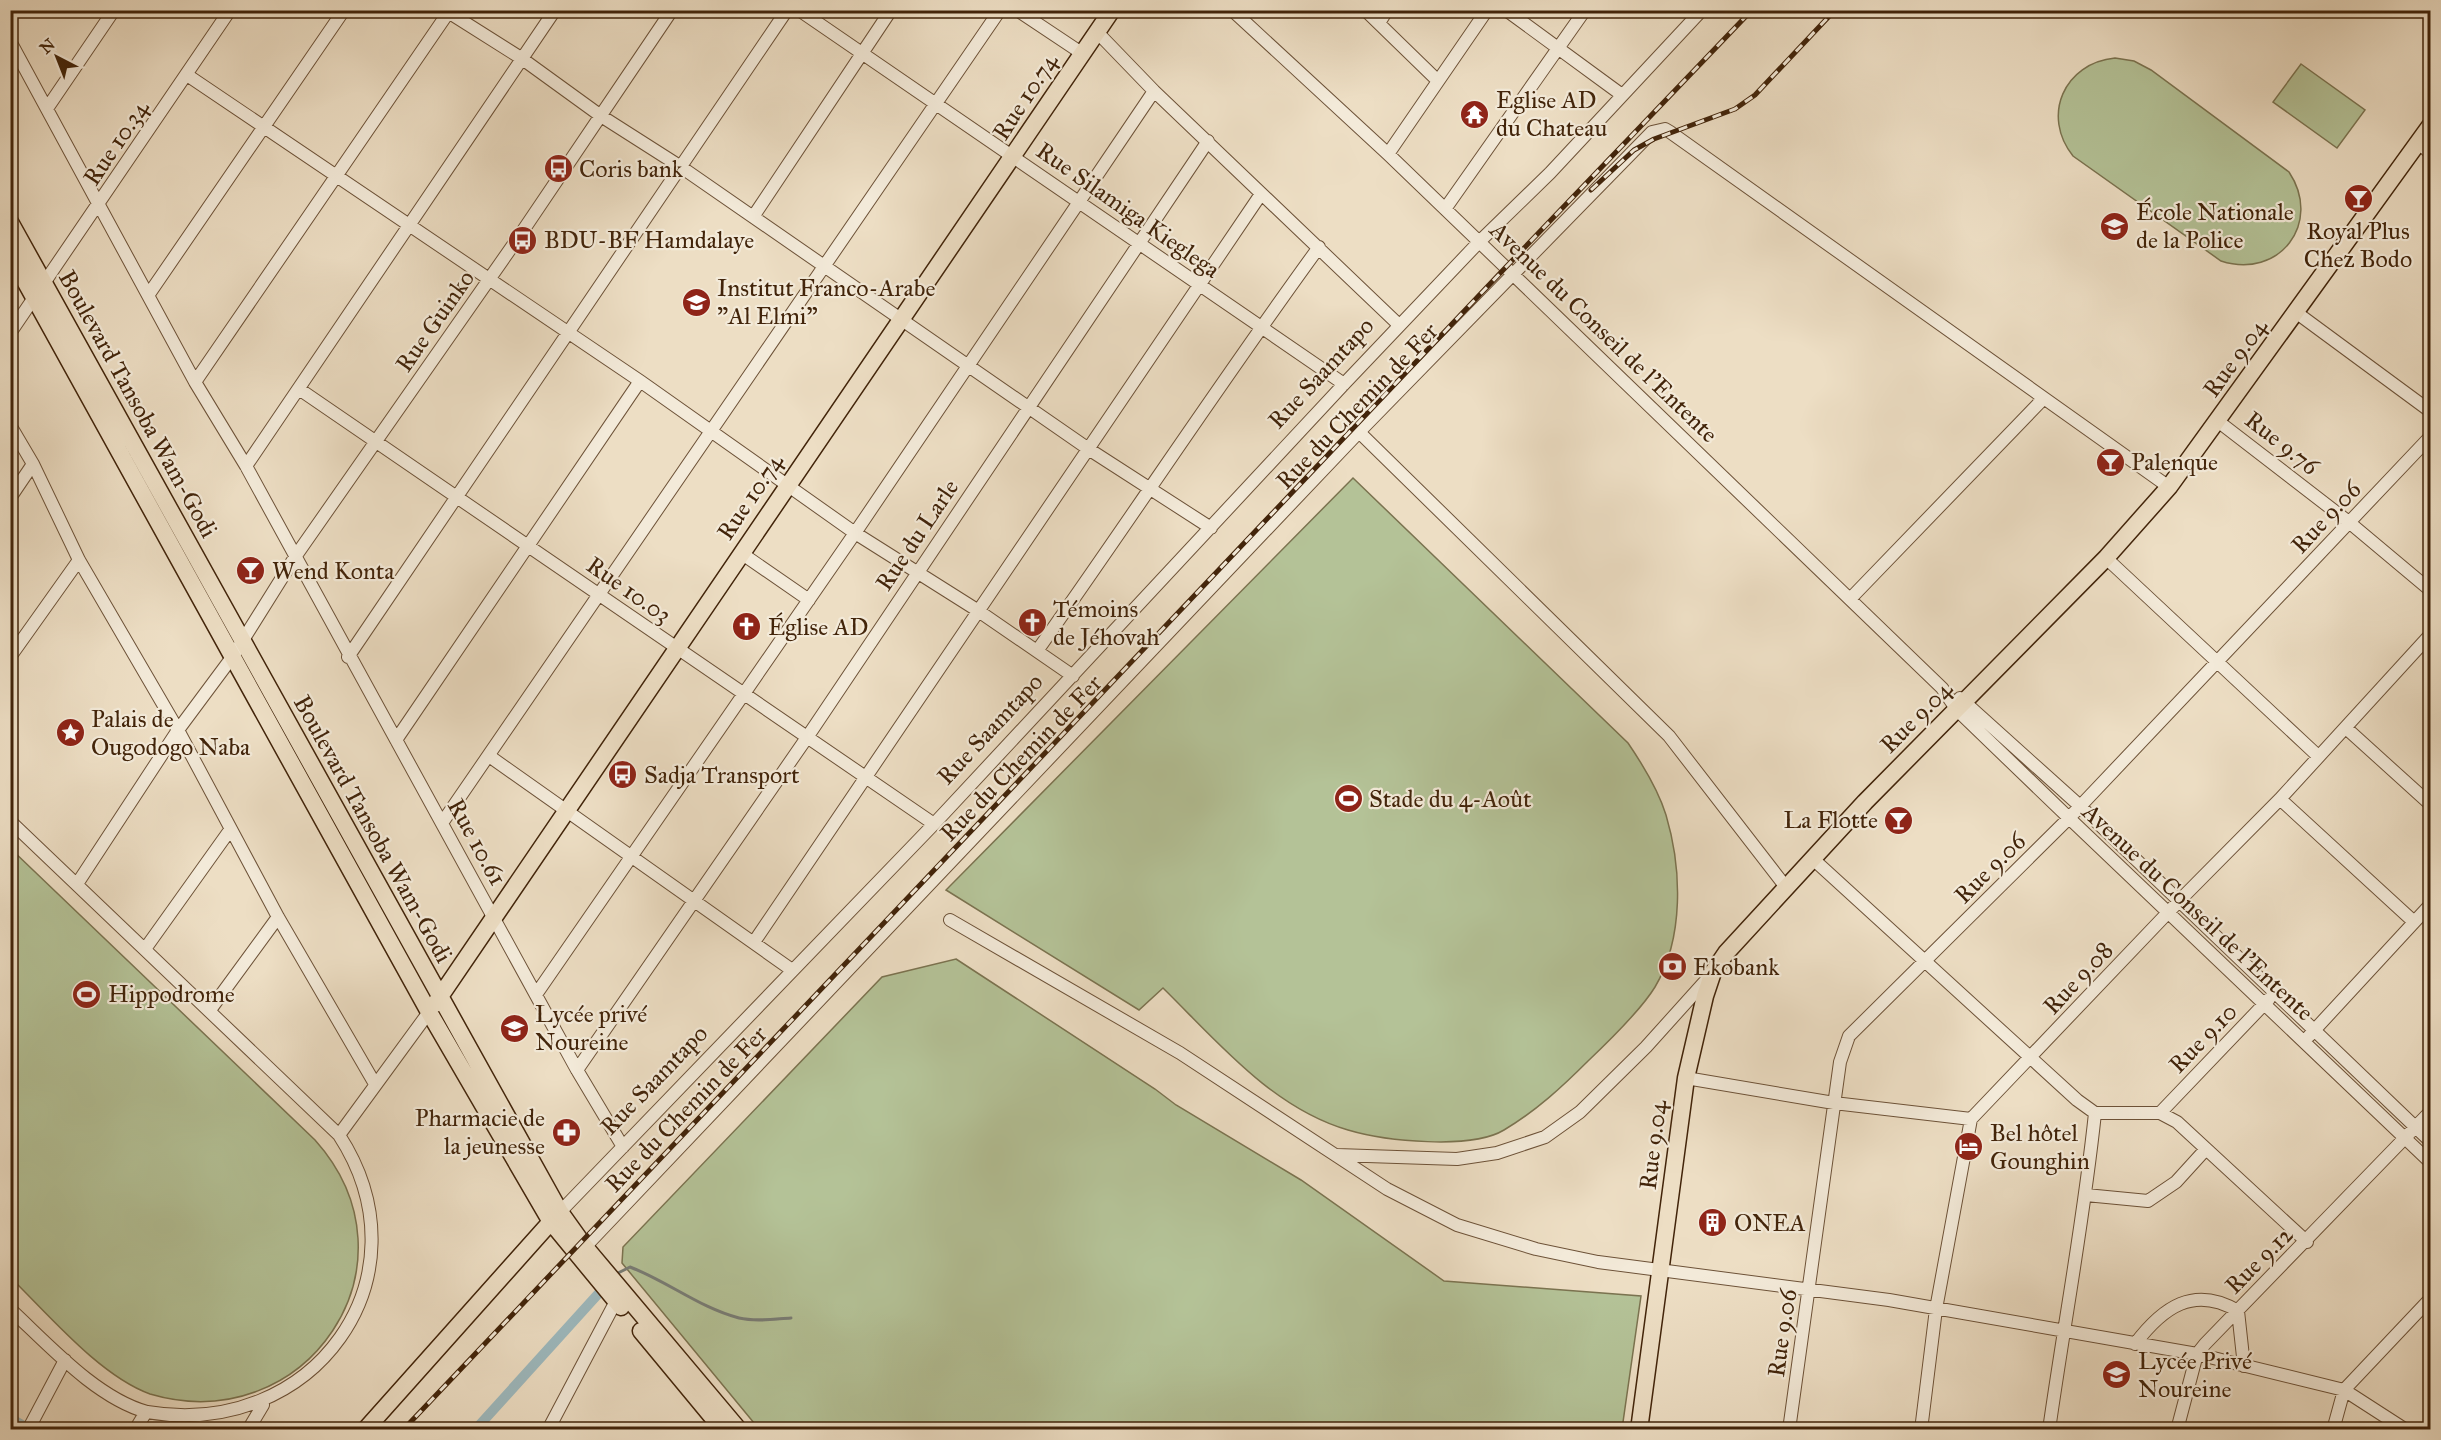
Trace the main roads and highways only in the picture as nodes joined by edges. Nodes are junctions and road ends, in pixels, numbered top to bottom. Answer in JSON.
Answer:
{"nodes":[{"id":1,"x":1112,"y":10,"type":"edge"},
{"id":2,"x":2430,"y":126,"type":"edge"},
{"id":3,"x":2424,"y":148,"type":"edge"},
{"id":4,"x":10,"y":222,"type":"edge"},
{"id":5,"x":10,"y":254,"type":"edge"},
{"id":6,"x":237,"y":648,"type":"junction"},
{"id":7,"x":440,"y":998,"type":"junction"},
{"id":8,"x":429,"y":1012,"type":"junction"},
{"id":9,"x":555,"y":1217,"type":"junction"},
{"id":10,"x":365,"y":1430,"type":"edge"},
{"id":11,"x":723,"y":1430,"type":"edge"},
{"id":12,"x":739,"y":1430,"type":"edge"},
{"id":13,"x":1639,"y":1430,"type":"edge"}],
"edges":[{"from":1,"to":7,"type":"main road","name":"Rue 10.74"},
{"from":2,"to":3,"type":"main road","name":"Rue 9.04"},
{"from":3,"to":13,"type":"main road","name":"Rue 9.04"},
{"from":4,"to":6,"type":"main road","name":"Boulevard Tansoba Wam-Godi"},
{"from":5,"to":6,"type":"main road","name":"Boulevard Tansoba Wam-Godi"},
{"from":6,"to":7,"type":"main road","name":"Boulevard Tansoba Wam-Godi"},
{"from":6,"to":8,"type":"main road","name":"Boulevard Tansoba Wam-Godi"},
{"from":7,"to":8,"type":"main road","name":"Rue 10.74"},
{"from":7,"to":9,"type":"main road","name":"Boulevard Tansoba Wam-Godi"},
{"from":8,"to":9,"type":"main road","name":"Boulevard Tansoba Wam-Godi"},
{"from":9,"to":10,"type":"main road","name":"Rue Saamtapo"},
{"from":9,"to":11,"type":"main road","name":"Boulevard Tansoba Wam-Godi"},
{"from":9,"to":12,"type":"main road","name":"Boulevard Tansoba Wam-Godi"}]}
